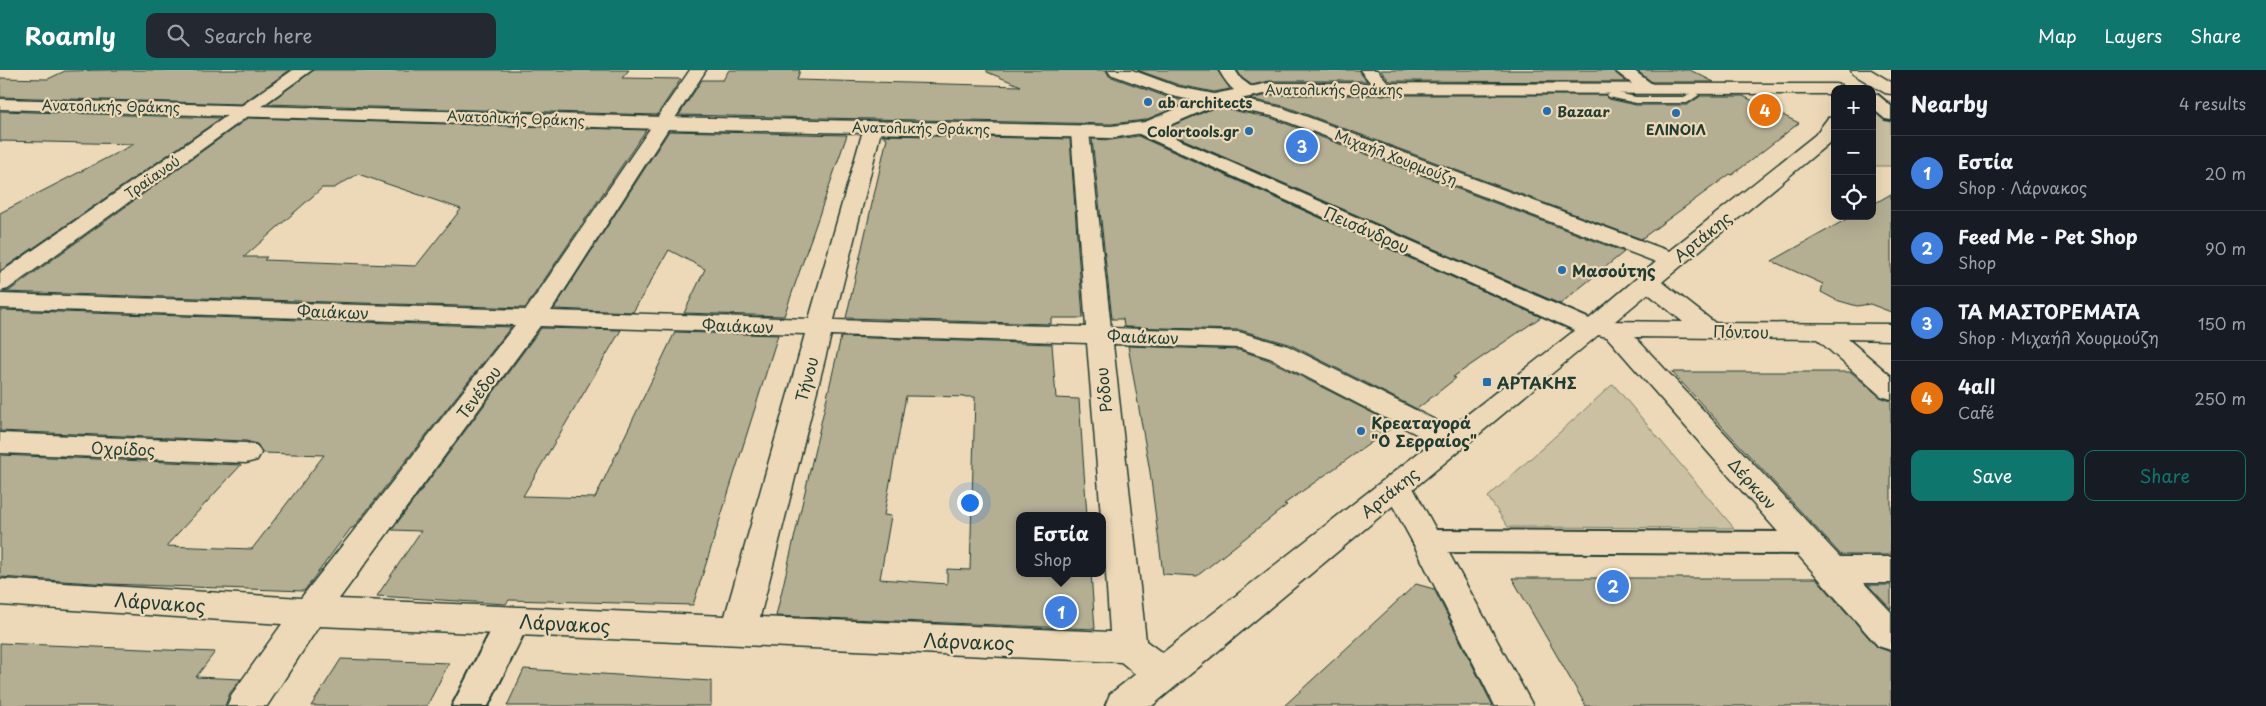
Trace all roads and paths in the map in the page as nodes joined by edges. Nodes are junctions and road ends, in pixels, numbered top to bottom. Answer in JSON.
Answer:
{"nodes":[{"id":1,"x":304,"y":70,"type":"edge"},
{"id":2,"x":698,"y":70,"type":"edge"},
{"id":3,"x":1116,"y":70,"type":"edge"},
{"id":4,"x":1227,"y":70,"type":"edge"},
{"id":5,"x":1368,"y":70,"type":"edge"},
{"id":6,"x":1622,"y":70,"type":"edge"},
{"id":7,"x":1859,"y":70,"type":"edge"},
{"id":8,"x":1875,"y":70,"type":"edge"},
{"id":9,"x":1891,"y":78,"type":"edge"},
{"id":10,"x":1385,"y":89,"type":"junction"},
{"id":11,"x":1806,"y":89,"type":"junction"},
{"id":12,"x":1831,"y":89,"type":"edge"},
{"id":13,"x":1876,"y":89,"type":"edge"},
{"id":14,"x":1891,"y":89,"type":"edge"},
{"id":15,"x":1650,"y":90,"type":"junction"},
{"id":16,"x":1248,"y":91,"type":"junction"},
{"id":17,"x":1614,"y":94,"type":"dead end"},
{"id":18,"x":1693,"y":95,"type":"dead end"},
{"id":19,"x":1214,"y":99,"type":"junction"},
{"id":20,"x":1876,"y":102,"type":"edge"},
{"id":21,"x":0,"y":104,"type":"edge"},
{"id":22,"x":1831,"y":107,"type":"edge"},
{"id":23,"x":249,"y":110,"type":"junction"},
{"id":24,"x":1891,"y":115,"type":"edge"},
{"id":25,"x":662,"y":123,"type":"junction"},
{"id":26,"x":873,"y":127,"type":"junction"},
{"id":27,"x":1831,"y":127,"type":"edge"},
{"id":28,"x":1143,"y":129,"type":"junction"},
{"id":29,"x":1080,"y":132,"type":"junction"},
{"id":30,"x":1672,"y":260,"type":"junction"},
{"id":31,"x":1648,"y":282,"type":"junction"},
{"id":32,"x":0,"y":284,"type":"edge"},
{"id":33,"x":0,"y":301,"type":"edge"},
{"id":34,"x":534,"y":317,"type":"junction"},
{"id":35,"x":819,"y":328,"type":"junction"},
{"id":36,"x":1603,"y":329,"type":"junction"},
{"id":37,"x":1709,"y":330,"type":"junction"},
{"id":38,"x":1824,"y":332,"type":"junction"},
{"id":39,"x":1891,"y":332,"type":"edge"},
{"id":40,"x":1098,"y":335,"type":"junction"},
{"id":41,"x":1891,"y":390,"type":"edge"},
{"id":42,"x":1453,"y":441,"type":"junction"},
{"id":43,"x":0,"y":443,"type":"edge"},
{"id":44,"x":246,"y":453,"type":"dead end"},
{"id":45,"x":1396,"y":486,"type":"junction"},
{"id":46,"x":1428,"y":541,"type":"junction"},
{"id":47,"x":1807,"y":543,"type":"junction"},
{"id":48,"x":1831,"y":570,"type":"junction"},
{"id":49,"x":1891,"y":570,"type":"edge"},
{"id":50,"x":0,"y":592,"type":"edge"},
{"id":51,"x":310,"y":612,"type":"junction"},
{"id":52,"x":513,"y":621,"type":"junction"},
{"id":53,"x":739,"y":631,"type":"junction"},
{"id":54,"x":1891,"y":636,"type":"edge"},
{"id":55,"x":1129,"y":648,"type":"junction"},
{"id":56,"x":1163,"y":674,"type":"junction"},
{"id":57,"x":246,"y":706,"type":"edge"},
{"id":58,"x":470,"y":706,"type":"edge"},
{"id":59,"x":1124,"y":706,"type":"edge"},
{"id":60,"x":1514,"y":706,"type":"edge"}],
"edges":[{"from":1,"to":23,"type":"street","name":"Τραϊανού"},
{"from":2,"to":25,"type":"street","name":"Τενέδου"},
{"from":3,"to":19,"type":"street","name":"Μιχαήλ Χουρμούζη"},
{"from":4,"to":16,"type":"street"},
{"from":5,"to":10,"type":"street"},
{"from":6,"to":15,"type":"street"},
{"from":7,"to":14,"type":"street"},
{"from":8,"to":9,"type":"street"},
{"from":10,"to":15,"type":"street","name":"Ανατολικής Θράκης"},
{"from":10,"to":16,"type":"street","name":"Ανατολικής Θράκης"},
{"from":11,"to":12,"type":"street","name":"Ανατολικής Θράκης"},
{"from":11,"to":15,"type":"street","name":"Ανατολικής Θράκης"},
{"from":11,"to":22,"type":"street"},
{"from":13,"to":14,"type":"street"},
{"from":16,"to":19,"type":"street","name":"Ανατολικής Θράκης"},
{"from":17,"to":18,"type":"lane"},
{"from":19,"to":28,"type":"street","name":"Ανατολικής Θράκης"},
{"from":19,"to":30,"type":"street","name":"Μιχαήλ Χουρμούζη"},
{"from":20,"to":24,"type":"street"},
{"from":21,"to":23,"type":"street","name":"Ανατολικής Θράκης"},
{"from":23,"to":25,"type":"street","name":"Ανατολικής Θράκης"},
{"from":23,"to":32,"type":"street","name":"Τραϊανού"},
{"from":25,"to":26,"type":"street","name":"Ανατολικής Θράκης"},
{"from":25,"to":34,"type":"street","name":"Τενέδου"},
{"from":26,"to":29,"type":"street","name":"Ανατολικής Θράκης"},
{"from":26,"to":35,"type":"street","name":"Τήνου"},
{"from":27,"to":30,"type":"street","name":"Αρτάκης"},
{"from":28,"to":29,"type":"street","name":"Ανατολικής Θράκης"},
{"from":28,"to":36,"type":"street","name":"Πεισάνδρου"},
{"from":29,"to":40,"type":"street","name":"Ρόδου"},
{"from":30,"to":31,"type":"street","name":"Αρτάκης"},
{"from":31,"to":36,"type":"street","name":"Αρτάκης"},
{"from":31,"to":37,"type":"street"},
{"from":33,"to":34,"type":"street","name":"Φαιάκων"},
{"from":34,"to":35,"type":"street","name":"Φαιάκων"},
{"from":34,"to":51,"type":"street","name":"Τενέδου"},
{"from":35,"to":40,"type":"street","name":"Φαιάκων"},
{"from":35,"to":53,"type":"street","name":"Τήνου"},
{"from":36,"to":37,"type":"street","name":"Πόντου"},
{"from":36,"to":42,"type":"street","name":"Αρτάκης"},
{"from":36,"to":47,"type":"street","name":"Δέρκων"},
{"from":37,"to":38,"type":"street","name":"Πόντου"},
{"from":38,"to":39,"type":"street","name":"Πόντου"},
{"from":38,"to":41,"type":"street"},
{"from":40,"to":42,"type":"street","name":"Φαιάκων"},
{"from":40,"to":55,"type":"street","name":"Ρόδου"},
{"from":42,"to":45,"type":"street","name":"Αρτάκης"},
{"from":43,"to":44,"type":"street","name":"Οχρίδος"},
{"from":45,"to":46,"type":"street"},
{"from":45,"to":56,"type":"street","name":"Αρτάκης"},
{"from":46,"to":47,"type":"street"},
{"from":46,"to":60,"type":"street"},
{"from":47,"to":48,"type":"street","name":"Δέρκων"},
{"from":48,"to":49,"type":"street"},
{"from":48,"to":54,"type":"street","name":"Δέρκων"},
{"from":50,"to":51,"type":"street","name":"Λάρνακος"},
{"from":51,"to":52,"type":"street","name":"Λάρνακος"},
{"from":51,"to":57,"type":"street","name":"Τενέδου"},
{"from":52,"to":53,"type":"street","name":"Λάρνακος"},
{"from":52,"to":58,"type":"street"},
{"from":53,"to":55,"type":"street","name":"Λάρνακος"},
{"from":55,"to":56,"type":"street"},
{"from":56,"to":59,"type":"street","name":"Αρτάκης"}]}
